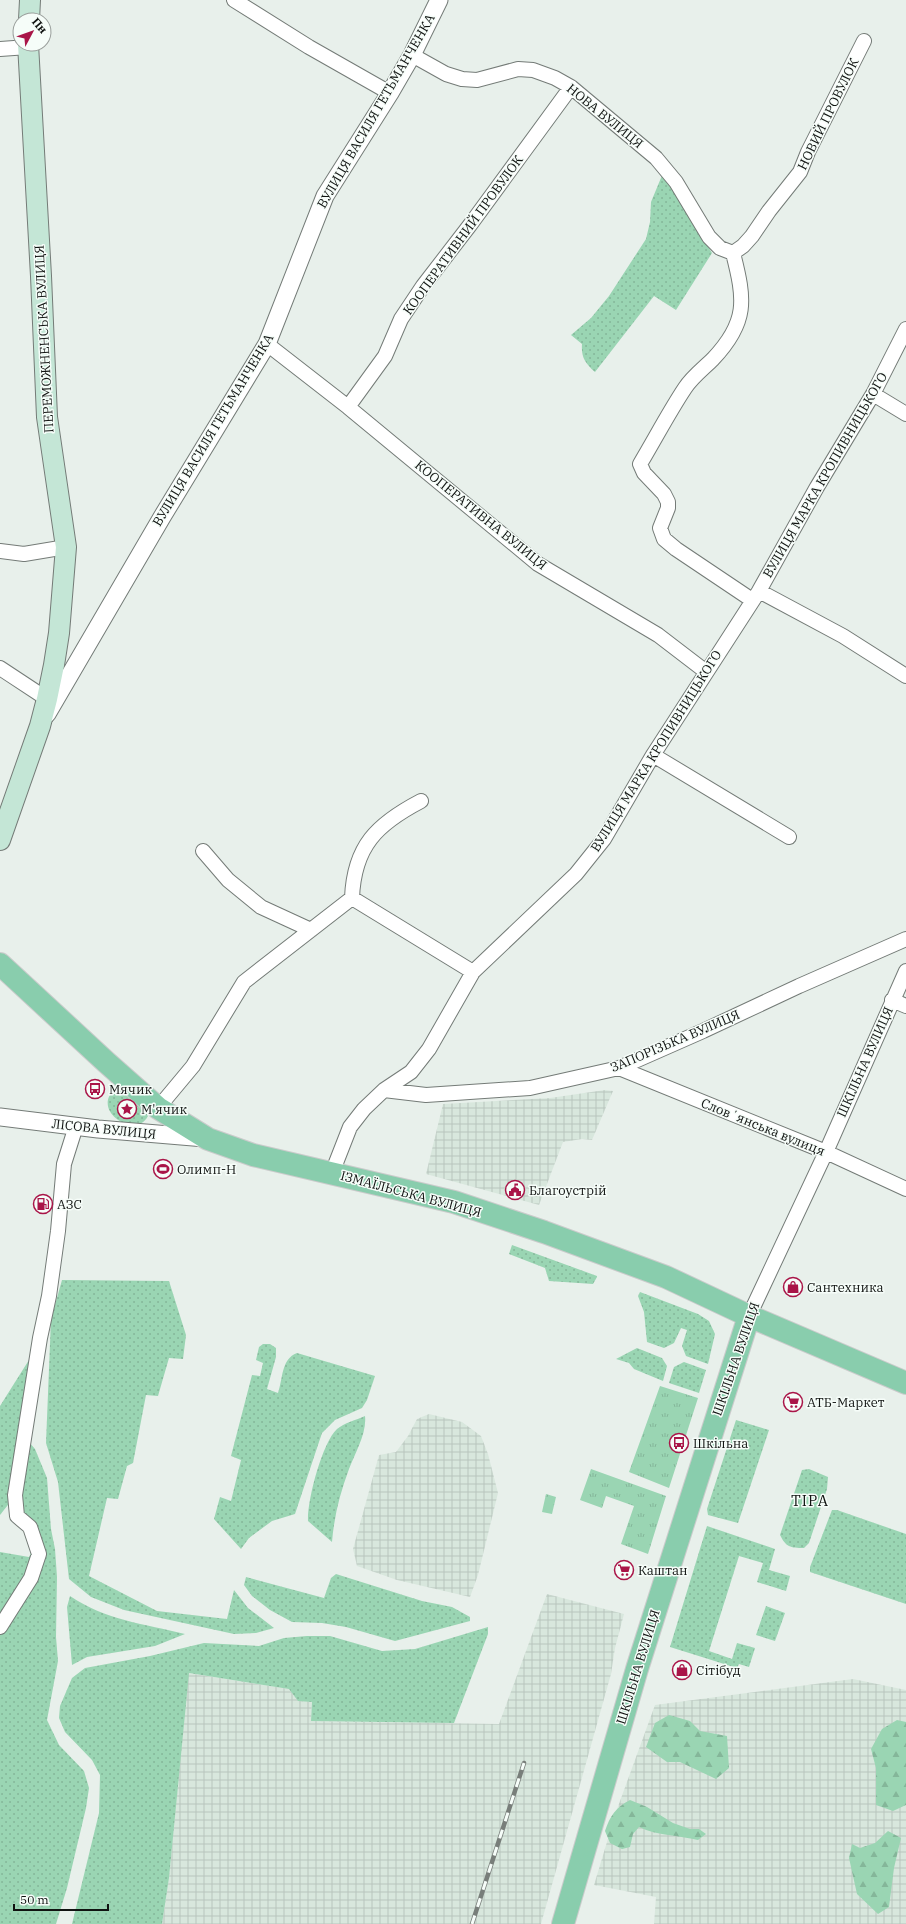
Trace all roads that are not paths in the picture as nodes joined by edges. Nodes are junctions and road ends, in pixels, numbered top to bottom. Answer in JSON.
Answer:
{"nodes":[{"id":1,"x":30,"y":0,"type":"edge"},
{"id":2,"x":234,"y":0,"type":"edge"},
{"id":3,"x":439,"y":0,"type":"edge"},
{"id":4,"x":29,"y":12,"type":"edge"},
{"id":5,"x":864,"y":41,"type":"dead end"},
{"id":6,"x":12,"y":47,"type":"edge"},
{"id":7,"x":0,"y":49,"type":"edge"},
{"id":8,"x":28,"y":52,"type":"edge"},
{"id":9,"x":412,"y":55,"type":"junction"},
{"id":10,"x":571,"y":87,"type":"junction"},
{"id":11,"x":390,"y":93,"type":"junction"},
{"id":12,"x":733,"y":253,"type":"junction"},
{"id":13,"x":906,"y":329,"type":"edge"},
{"id":14,"x":267,"y":344,"type":"junction"},
{"id":15,"x":873,"y":394,"type":"junction"},
{"id":16,"x":348,"y":407,"type":"junction"},
{"id":17,"x":906,"y":414,"type":"edge"},
{"id":18,"x":66,"y":547,"type":"junction"},
{"id":19,"x":0,"y":551,"type":"edge"},
{"id":20,"x":755,"y":596,"type":"junction"},
{"id":21,"x":0,"y":668,"type":"edge"},
{"id":22,"x":705,"y":671,"type":"junction"},
{"id":23,"x":906,"y":676,"type":"edge"},
{"id":24,"x":47,"y":699,"type":"junction"},
{"id":25,"x":40,"y":726,"type":"junction"},
{"id":26,"x":653,"y":755,"type":"junction"},
{"id":27,"x":421,"y":801,"type":"dead end"},
{"id":28,"x":789,"y":837,"type":"dead end"},
{"id":29,"x":0,"y":840,"type":"edge"},
{"id":30,"x":203,"y":851,"type":"dead end"},
{"id":31,"x":352,"y":898,"type":"junction"},
{"id":32,"x":311,"y":930,"type":"junction"},
{"id":33,"x":906,"y":939,"type":"edge"},
{"id":34,"x":0,"y":964,"type":"edge"},
{"id":35,"x":906,"y":971,"type":"edge"},
{"id":36,"x":473,"y":972,"type":"junction"},
{"id":37,"x":892,"y":1000,"type":"junction"},
{"id":38,"x":906,"y":1006,"type":"edge"},
{"id":39,"x":619,"y":1068,"type":"junction"},
{"id":40,"x":384,"y":1090,"type":"junction"},
{"id":41,"x":158,"y":1108,"type":"junction"},
{"id":42,"x":0,"y":1117,"type":"edge"},
{"id":43,"x":76,"y":1126,"type":"junction"},
{"id":44,"x":208,"y":1139,"type":"junction"},
{"id":45,"x":826,"y":1152,"type":"junction"},
{"id":46,"x":332,"y":1174,"type":"junction"},
{"id":47,"x":906,"y":1189,"type":"edge"},
{"id":48,"x":749,"y":1316,"type":"junction"},
{"id":49,"x":906,"y":1383,"type":"edge"},
{"id":50,"x":0,"y":1628,"type":"edge"},
{"id":51,"x":564,"y":1924,"type":"edge"}],
"edges":[{"from":1,"to":4,"type":"main road"},
{"from":2,"to":11,"type":"street"},
{"from":3,"to":9,"type":"street","name":"ВУЛИЦЯ ВАСИЛЯ ГЕТЬМАНЧЕНКА"},
{"from":5,"to":12,"type":"street","name":"НОВИЙ ПРОВУЛОК"},
{"from":6,"to":7,"type":"street"},
{"from":8,"to":18,"type":"main road","name":"ПЕРЕМОЖНЕНСЬКА ВУЛИЦЯ"},
{"from":9,"to":10,"type":"street","name":"НОВА ВУЛИЦЯ"},
{"from":9,"to":11,"type":"street","name":"ВУЛИЦЯ ВАСИЛЯ ГЕТЬМАНЧЕНКА"},
{"from":10,"to":12,"type":"street","name":"НОВА ВУЛИЦЯ"},
{"from":10,"to":16,"type":"street","name":"КООПЕРАТИВНИЙ ПРОВУЛОК"},
{"from":11,"to":14,"type":"street","name":"ВУЛИЦЯ ВАСИЛЯ ГЕТЬМАНЧЕНКА"},
{"from":12,"to":20,"type":"street"},
{"from":13,"to":15,"type":"street","name":"ВУЛИЦЯ МАРКА КРОПИВНИЦЬКОГО"},
{"from":14,"to":16,"type":"street","name":"КООПЕРАТИВНА ВУЛИЦЯ"},
{"from":14,"to":25,"type":"street","name":"ВУЛИЦЯ ВАСИЛЯ ГЕТЬМАНЧЕНКА"},
{"from":15,"to":17,"type":"street"},
{"from":15,"to":20,"type":"street","name":"ВУЛИЦЯ МАРКА КРОПИВНИЦЬКОГО"},
{"from":16,"to":22,"type":"street","name":"КООПЕРАТИВНА ВУЛИЦЯ"},
{"from":18,"to":19,"type":"street"},
{"from":18,"to":24,"type":"main road","name":"ПЕРЕМОЖНЕНСЬКА ВУЛИЦЯ"},
{"from":20,"to":22,"type":"street","name":"ВУЛИЦЯ МАРКА КРОПИВНИЦЬКОГО"},
{"from":20,"to":23,"type":"street"},
{"from":21,"to":24,"type":"street"},
{"from":22,"to":26,"type":"street","name":"ВУЛИЦЯ МАРКА КРОПИВНИЦЬКОГО"},
{"from":24,"to":25,"type":"main road","name":"ПЕРЕМОЖНЕНСЬКА ВУЛИЦЯ"},
{"from":25,"to":29,"type":"main road","name":"ВУЛИЦЯ ВАСИЛЯ ГЕТЬМАНЧЕНКА"},
{"from":26,"to":28,"type":"street"},
{"from":26,"to":36,"type":"street","name":"ВУЛИЦЯ МАРКА КРОПИВНИЦЬКОГО"},
{"from":27,"to":31,"type":"street"},
{"from":30,"to":32,"type":"street"},
{"from":31,"to":32,"type":"street"},
{"from":31,"to":36,"type":"street"},
{"from":32,"to":41,"type":"street"},
{"from":33,"to":39,"type":"street","name":"ЗАПОРІЗЬКА ВУЛИЦЯ"},
{"from":34,"to":41,"type":"main road","name":"ІЗМАЇЛЬСЬКА ВУЛИЦЯ"},
{"from":35,"to":37,"type":"street","name":"ШКІЛЬНА ВУЛИЦЯ"},
{"from":36,"to":40,"type":"street","name":"ВУЛИЦЯ МАРКА КРОПИВНИЦЬКОГО"},
{"from":37,"to":38,"type":"street"},
{"from":37,"to":45,"type":"street","name":"ШКІЛЬНА ВУЛИЦЯ"},
{"from":39,"to":40,"type":"street","name":"ЗАПОРІЗЬКА ВУЛИЦЯ"},
{"from":39,"to":45,"type":"street","name":"Словʼянська вулиця"},
{"from":40,"to":46,"type":"street","name":"ВУЛИЦЯ МАРКА КРОПИВНИЦЬКОГО"},
{"from":41,"to":44,"type":"main road","name":"ІЗМАЇЛЬСЬКА ВУЛИЦЯ"},
{"from":42,"to":43,"type":"street","name":"ЛІСОВА ВУЛИЦЯ"},
{"from":43,"to":44,"type":"street","name":"ЛІСОВА ВУЛИЦЯ"},
{"from":43,"to":50,"type":"street"},
{"from":44,"to":46,"type":"main road","name":"ІЗМАЇЛЬСЬКА ВУЛИЦЯ"},
{"from":45,"to":47,"type":"street","name":"Словʼянська вулиця"},
{"from":45,"to":48,"type":"street","name":"ШКІЛЬНА ВУЛИЦЯ"},
{"from":46,"to":48,"type":"main road","name":"ІЗМАЇЛЬСЬКА ВУЛИЦЯ"},
{"from":48,"to":49,"type":"main road","name":"ІЗМАЇЛЬСЬКА ВУЛИЦЯ"},
{"from":48,"to":51,"type":"main road","name":"ШКІЛЬНА ВУЛИЦЯ"}]}
